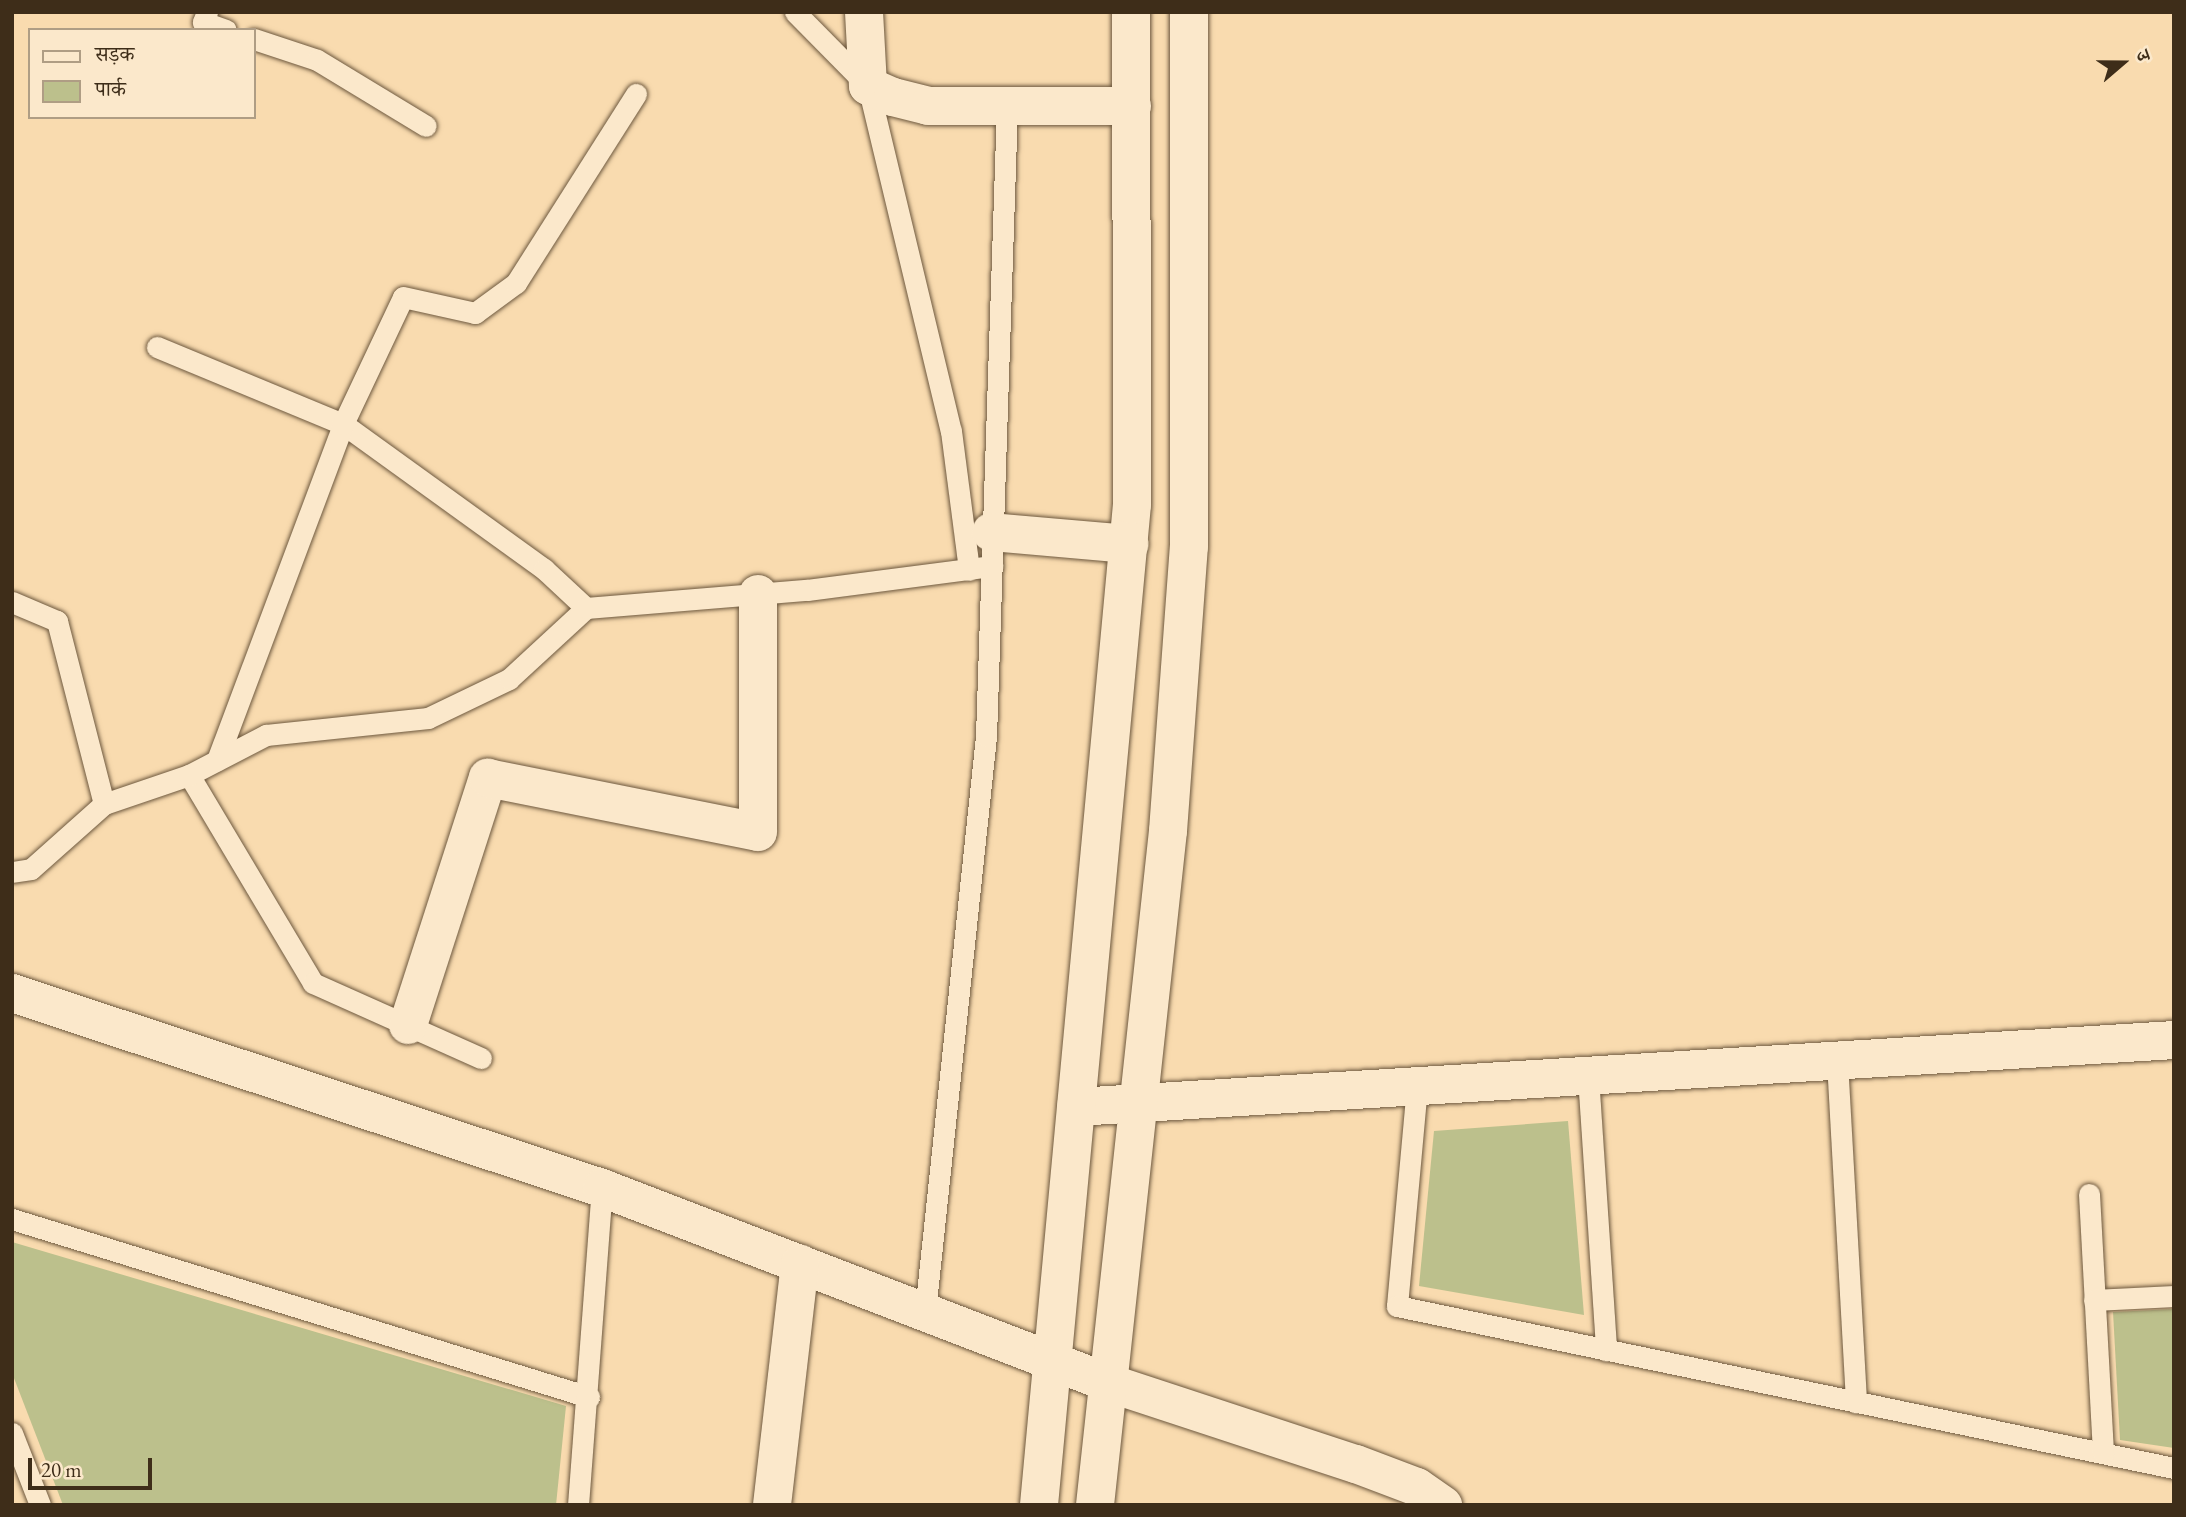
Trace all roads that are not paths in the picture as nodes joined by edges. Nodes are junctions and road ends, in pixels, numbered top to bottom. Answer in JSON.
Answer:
{"nodes":[{"id":1,"x":207,"y":12,"type":"edge"},
{"id":2,"x":795,"y":12,"type":"edge"},
{"id":3,"x":864,"y":12,"type":"edge"},
{"id":4,"x":1131,"y":12,"type":"edge"},
{"id":5,"x":1189,"y":12,"type":"edge"},
{"id":6,"x":220,"y":28,"type":"edge"},
{"id":7,"x":256,"y":40,"type":"edge"},
{"id":8,"x":868,"y":86,"type":"junction"},
{"id":9,"x":636,"y":94,"type":"dead end"},
{"id":10,"x":1007,"y":106,"type":"junction"},
{"id":11,"x":1132,"y":106,"type":"junction"},
{"id":12,"x":426,"y":126,"type":"dead end"},
{"id":13,"x":157,"y":347,"type":"dead end"},
{"id":14,"x":343,"y":424,"type":"junction"},
{"id":15,"x":1129,"y":544,"type":"junction"},
{"id":16,"x":992,"y":549,"type":"junction"},
{"id":17,"x":969,"y":570,"type":"junction"},
{"id":18,"x":758,"y":594,"type":"junction"},
{"id":19,"x":12,"y":602,"type":"edge"},
{"id":20,"x":586,"y":608,"type":"junction"},
{"id":21,"x":217,"y":761,"type":"junction"},
{"id":22,"x":189,"y":775,"type":"junction"},
{"id":23,"x":104,"y":804,"type":"junction"},
{"id":24,"x":12,"y":872,"type":"edge"},
{"id":25,"x":12,"y":993,"type":"edge"},
{"id":26,"x":408,"y":1026,"type":"junction"},
{"id":27,"x":2174,"y":1040,"type":"edge"},
{"id":28,"x":481,"y":1058,"type":"dead end"},
{"id":29,"x":1837,"y":1061,"type":"junction"},
{"id":30,"x":1588,"y":1076,"type":"junction"},
{"id":31,"x":1417,"y":1086,"type":"junction"},
{"id":32,"x":1139,"y":1103,"type":"junction"},
{"id":33,"x":1076,"y":1107,"type":"junction"},
{"id":34,"x":602,"y":1188,"type":"junction"},
{"id":35,"x":2089,"y":1194,"type":"dead end"},
{"id":36,"x":12,"y":1219,"type":"edge"},
{"id":37,"x":800,"y":1264,"type":"junction"},
{"id":38,"x":2174,"y":1296,"type":"edge"},
{"id":39,"x":2094,"y":1300,"type":"junction"},
{"id":40,"x":925,"y":1312,"type":"junction"},
{"id":41,"x":1606,"y":1350,"type":"junction"},
{"id":42,"x":1053,"y":1362,"type":"junction"},
{"id":43,"x":1108,"y":1383,"type":"junction"},
{"id":44,"x":589,"y":1398,"type":"junction"},
{"id":45,"x":1856,"y":1402,"type":"junction"},
{"id":46,"x":12,"y":1433,"type":"edge"},
{"id":47,"x":2103,"y":1453,"type":"junction"},
{"id":48,"x":2174,"y":1468,"type":"edge"},
{"id":49,"x":40,"y":1505,"type":"edge"},
{"id":50,"x":578,"y":1505,"type":"edge"},
{"id":51,"x":772,"y":1505,"type":"edge"},
{"id":52,"x":1039,"y":1505,"type":"edge"},
{"id":53,"x":1096,"y":1505,"type":"edge"},
{"id":54,"x":1443,"y":1505,"type":"edge"}],
"edges":[{"from":1,"to":6,"type":"lane"},
{"from":2,"to":8,"type":"lane"},
{"from":3,"to":8,"type":"street"},
{"from":4,"to":11,"type":"street"},
{"from":5,"to":32,"type":"street"},
{"from":7,"to":12,"type":"lane"},
{"from":8,"to":10,"type":"street"},
{"from":8,"to":17,"type":"lane"},
{"from":9,"to":14,"type":"lane"},
{"from":10,"to":11,"type":"street"},
{"from":10,"to":16,"type":"lane"},
{"from":11,"to":15,"type":"street"},
{"from":13,"to":14,"type":"lane"},
{"from":14,"to":20,"type":"lane"},
{"from":14,"to":21,"type":"lane"},
{"from":15,"to":16,"type":"street"},
{"from":15,"to":33,"type":"street"},
{"from":16,"to":17,"type":"lane"},
{"from":16,"to":40,"type":"lane"},
{"from":17,"to":18,"type":"lane"},
{"from":18,"to":20,"type":"lane"},
{"from":18,"to":26,"type":"street"},
{"from":19,"to":23,"type":"lane"},
{"from":20,"to":21,"type":"lane"},
{"from":21,"to":22,"type":"lane"},
{"from":22,"to":23,"type":"lane"},
{"from":22,"to":26,"type":"lane"},
{"from":23,"to":24,"type":"lane"},
{"from":25,"to":34,"type":"street"},
{"from":26,"to":28,"type":"lane"},
{"from":27,"to":29,"type":"street"},
{"from":29,"to":30,"type":"street"},
{"from":29,"to":45,"type":"lane"},
{"from":30,"to":31,"type":"street"},
{"from":30,"to":41,"type":"lane"},
{"from":31,"to":32,"type":"street"},
{"from":31,"to":41,"type":"lane"},
{"from":32,"to":33,"type":"street"},
{"from":32,"to":43,"type":"street"},
{"from":33,"to":42,"type":"street"},
{"from":34,"to":37,"type":"street"},
{"from":34,"to":44,"type":"lane"},
{"from":35,"to":39,"type":"lane"},
{"from":36,"to":44,"type":"lane"},
{"from":37,"to":40,"type":"street"},
{"from":37,"to":51,"type":"street"},
{"from":38,"to":39,"type":"lane"},
{"from":39,"to":47,"type":"lane"},
{"from":40,"to":42,"type":"street"},
{"from":41,"to":45,"type":"lane"},
{"from":42,"to":43,"type":"street"},
{"from":42,"to":52,"type":"street"},
{"from":43,"to":53,"type":"street"},
{"from":43,"to":54,"type":"street"},
{"from":44,"to":50,"type":"lane"},
{"from":45,"to":47,"type":"lane"},
{"from":46,"to":49,"type":"lane"},
{"from":47,"to":48,"type":"lane"}]}
